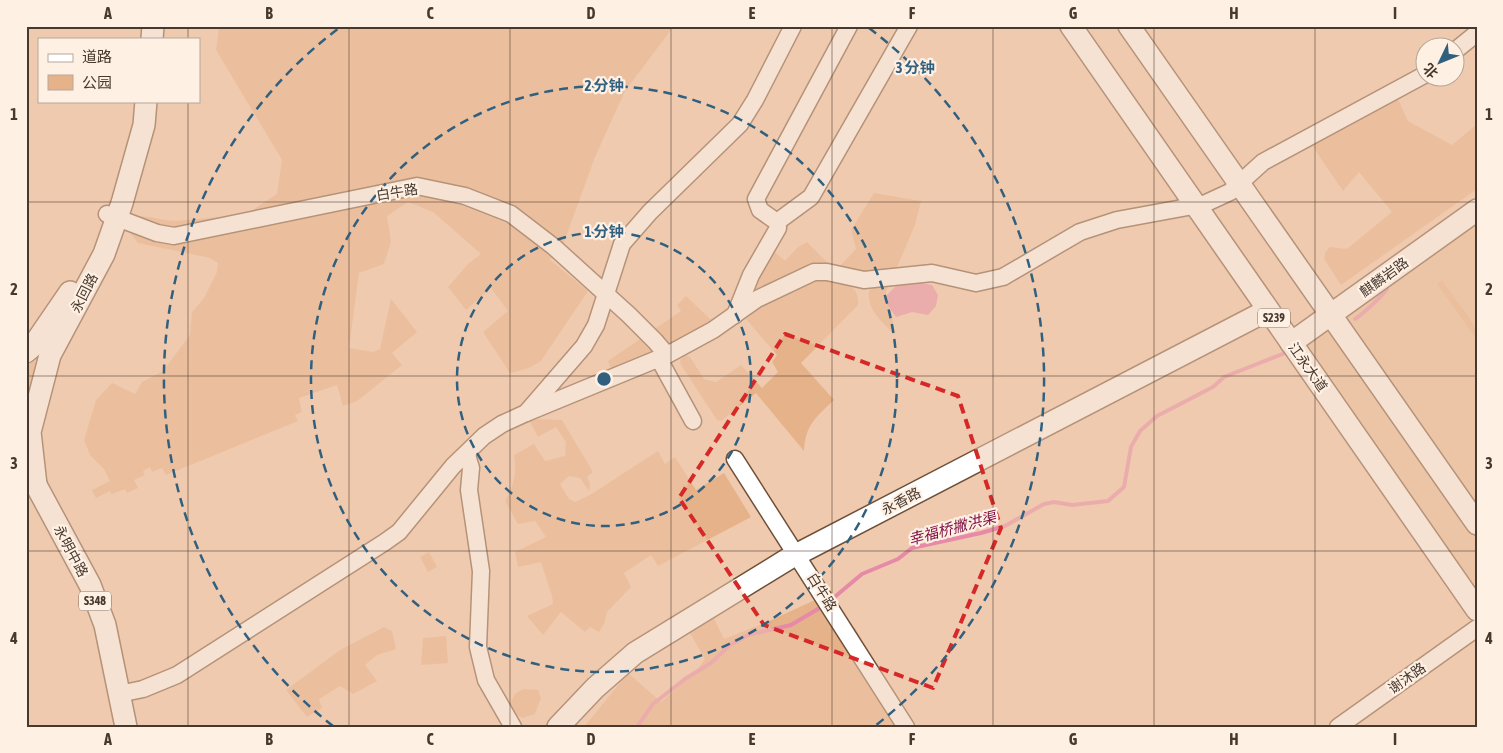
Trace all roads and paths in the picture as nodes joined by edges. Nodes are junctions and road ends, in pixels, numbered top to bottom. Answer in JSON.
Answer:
{"nodes":[{"id":1,"x":793,"y":26,"type":"edge"},
{"id":2,"x":849,"y":26,"type":"edge"},
{"id":3,"x":909,"y":26,"type":"edge"},
{"id":4,"x":1071,"y":26,"type":"edge"},
{"id":5,"x":1129,"y":26,"type":"edge"},
{"id":6,"x":1477,"y":32,"type":"edge"},
{"id":7,"x":1466,"y":41,"type":"edge"},
{"id":8,"x":1416,"y":79,"type":"edge"},
{"id":9,"x":136,"y":102,"type":"edge"},
{"id":10,"x":146,"y":102,"type":"edge"},
{"id":11,"x":1239,"y":184,"type":"junction"},
{"id":12,"x":1195,"y":205,"type":"junction"},
{"id":13,"x":1477,"y":210,"type":"edge"},
{"id":14,"x":112,"y":216,"type":"junction"},
{"id":15,"x":777,"y":222,"type":"junction"},
{"id":16,"x":605,"y":294,"type":"junction"},
{"id":17,"x":1268,"y":310,"type":"junction"},
{"id":18,"x":1331,"y":315,"type":"junction"},
{"id":19,"x":734,"y":316,"type":"junction"},
{"id":20,"x":68,"y":324,"type":"junction"},
{"id":21,"x":1291,"y":343,"type":"junction"},
{"id":22,"x":26,"y":352,"type":"edge"},
{"id":23,"x":663,"y":357,"type":"junction"},
{"id":24,"x":26,"y":360,"type":"edge"},
{"id":25,"x":526,"y":413,"type":"junction"},
{"id":26,"x":693,"y":421,"type":"dead end"},
{"id":27,"x":467,"y":455,"type":"junction"},
{"id":28,"x":735,"y":459,"type":"dead end"},
{"id":29,"x":29,"y":484,"type":"edge"},
{"id":30,"x":1477,"y":524,"type":"edge"},
{"id":31,"x":798,"y":555,"type":"junction"},
{"id":32,"x":1477,"y":610,"type":"edge"},
{"id":33,"x":1477,"y":628,"type":"edge"},
{"id":34,"x":119,"y":694,"type":"junction"},
{"id":35,"x":112,"y":727,"type":"edge"},
{"id":36,"x":126,"y":727,"type":"edge"},
{"id":37,"x":513,"y":727,"type":"edge"},
{"id":38,"x":558,"y":727,"type":"edge"},
{"id":39,"x":906,"y":727,"type":"edge"},
{"id":40,"x":1338,"y":727,"type":"edge"}],
"edges":[{"from":1,"to":16,"type":"street"},
{"from":2,"to":15,"type":"street"},
{"from":3,"to":15,"type":"street"},
{"from":4,"to":12,"type":"main road","name":"江永大道","number":"S239"},
{"from":5,"to":11,"type":"main road"},
{"from":6,"to":7,"type":"street"},
{"from":8,"to":11,"type":"street"},
{"from":9,"to":14,"type":"main road","name":"永回路"},
{"from":10,"to":14,"type":"main road","name":"永回路"},
{"from":11,"to":12,"type":"street"},
{"from":11,"to":18,"type":"main road"},
{"from":12,"to":17,"type":"main road","name":"江永大道","number":"S239"},
{"from":12,"to":19,"type":"street"},
{"from":13,"to":18,"type":"main road","name":"麒麟岩路"},
{"from":14,"to":16,"type":"street","name":"白牛路"},
{"from":14,"to":20,"type":"main road","name":"永回路"},
{"from":14,"to":22,"type":"main road","name":"永回路"},
{"from":15,"to":19,"type":"street"},
{"from":16,"to":23,"type":"street","name":"白牛路"},
{"from":16,"to":25,"type":"street"},
{"from":17,"to":21,"type":"main road","name":"江永大道","number":"S239"},
{"from":17,"to":31,"type":"main road","name":"永香路"},
{"from":18,"to":21,"type":"main road","name":"麒麟岩路"},
{"from":18,"to":30,"type":"main road"},
{"from":19,"to":23,"type":"street"},
{"from":20,"to":24,"type":"main road"},
{"from":20,"to":29,"type":"main road","name":"永回路"},
{"from":21,"to":32,"type":"main road","name":"江永大道","number":"S239"},
{"from":23,"to":25,"type":"street"},
{"from":23,"to":26,"type":"street","name":"白牛路"},
{"from":25,"to":27,"type":"street"},
{"from":27,"to":34,"type":"street"},
{"from":27,"to":37,"type":"street"},
{"from":28,"to":31,"type":"street","name":"白牛路"},
{"from":29,"to":34,"type":"main road","name":"永明中路","number":"S348"},
{"from":29,"to":35,"type":"main road","name":"永明中路","number":"S348"},
{"from":31,"to":38,"type":"main road","name":"永香路"},
{"from":31,"to":39,"type":"street","name":"白牛路"},
{"from":33,"to":40,"type":"street","name":"谢沐路"},
{"from":34,"to":36,"type":"main road","name":"永明中路","number":"S348"}]}
